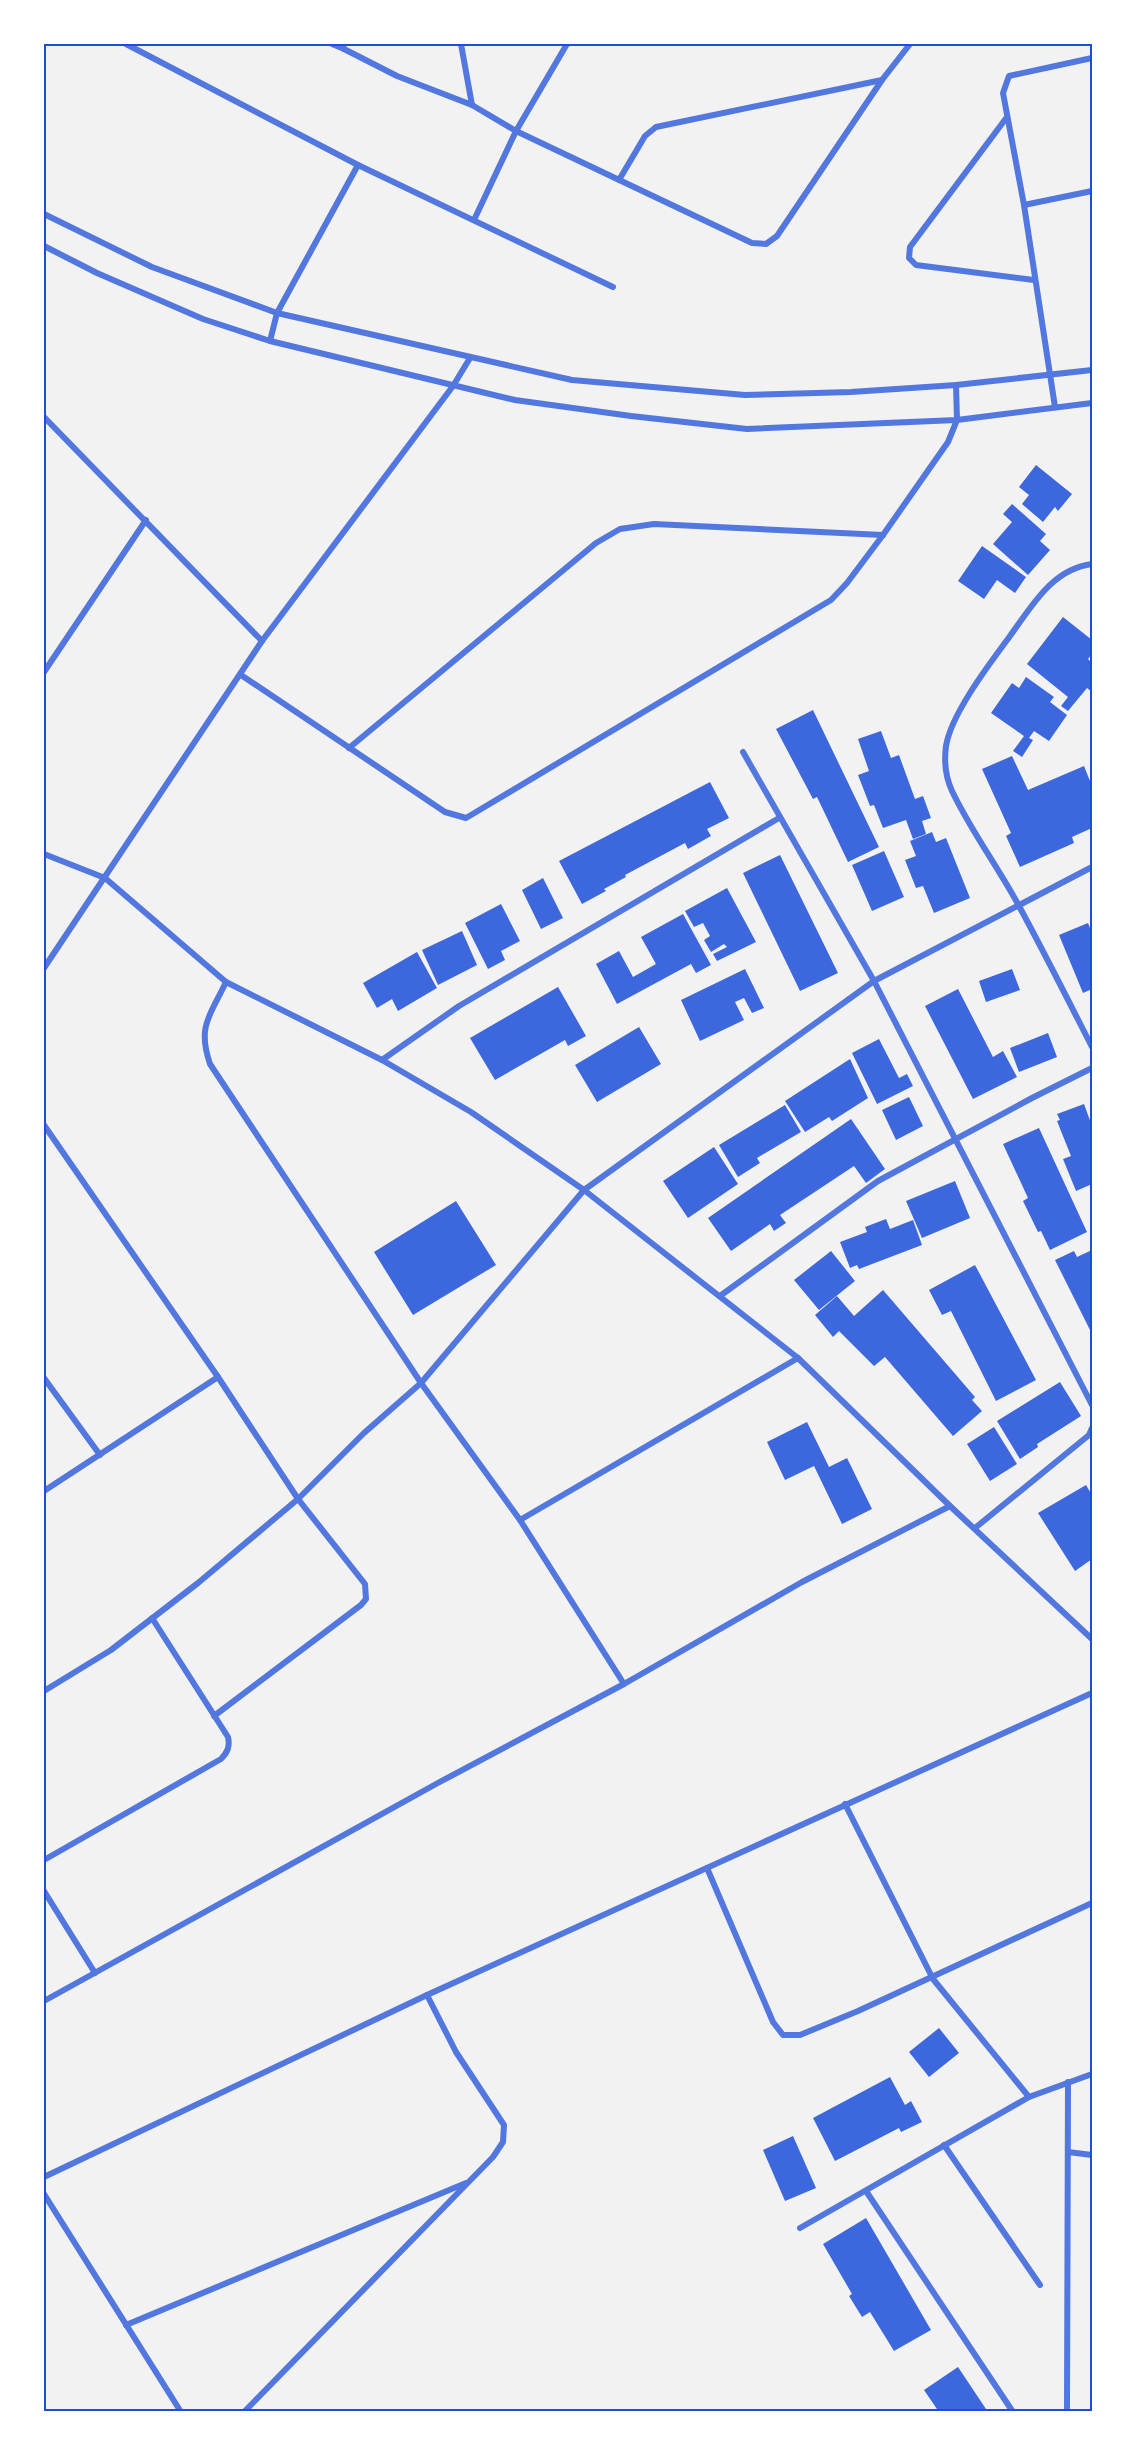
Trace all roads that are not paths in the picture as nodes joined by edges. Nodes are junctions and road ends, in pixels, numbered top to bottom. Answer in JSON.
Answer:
{"nodes":[{"id":1,"x":126,"y":44,"type":"edge"},
{"id":2,"x":332,"y":44,"type":"edge"},
{"id":3,"x":461,"y":44,"type":"edge"},
{"id":4,"x":567,"y":44,"type":"edge"},
{"id":5,"x":910,"y":44,"type":"edge"},
{"id":6,"x":343,"y":46,"type":"edge"},
{"id":7,"x":1092,"y":58,"type":"edge"},
{"id":8,"x":882,"y":80,"type":"junction"},
{"id":9,"x":472,"y":105,"type":"junction"},
{"id":10,"x":1007,"y":117,"type":"junction"},
{"id":11,"x":516,"y":131,"type":"junction"},
{"id":12,"x":358,"y":165,"type":"junction"},
{"id":13,"x":619,"y":180,"type":"junction"},
{"id":14,"x":1092,"y":191,"type":"edge"},
{"id":15,"x":1024,"y":205,"type":"junction"},
{"id":16,"x":44,"y":214,"type":"edge"},
{"id":17,"x":474,"y":220,"type":"junction"},
{"id":18,"x":44,"y":246,"type":"edge"},
{"id":19,"x":1034,"y":280,"type":"junction"},
{"id":20,"x":613,"y":287,"type":"dead end"},
{"id":21,"x":277,"y":313,"type":"junction"},
{"id":22,"x":270,"y":341,"type":"junction"},
{"id":23,"x":470,"y":358,"type":"junction"},
{"id":24,"x":1092,"y":370,"type":"edge"},
{"id":25,"x":1049,"y":373,"type":"junction"},
{"id":26,"x":956,"y":385,"type":"junction"},
{"id":27,"x":453,"y":386,"type":"junction"},
{"id":28,"x":1092,"y":403,"type":"edge"},
{"id":29,"x":1055,"y":407,"type":"junction"},
{"id":30,"x":44,"y":417,"type":"edge"},
{"id":31,"x":957,"y":420,"type":"junction"},
{"id":32,"x":146,"y":520,"type":"junction"},
{"id":33,"x":883,"y":535,"type":"junction"},
{"id":34,"x":1092,"y":564,"type":"edge"},
{"id":35,"x":262,"y":641,"type":"junction"},
{"id":36,"x":44,"y":672,"type":"edge"},
{"id":37,"x":241,"y":675,"type":"junction"},
{"id":38,"x":349,"y":748,"type":"junction"},
{"id":39,"x":743,"y":752,"type":"dead end"},
{"id":40,"x":780,"y":818,"type":"junction"},
{"id":41,"x":44,"y":854,"type":"edge"},
{"id":42,"x":1092,"y":867,"type":"edge"},
{"id":43,"x":105,"y":878,"type":"junction"},
{"id":44,"x":1019,"y":905,"type":"junction"},
{"id":45,"x":44,"y":968,"type":"edge"},
{"id":46,"x":874,"y":981,"type":"junction"},
{"id":47,"x":226,"y":982,"type":"junction"},
{"id":48,"x":1092,"y":1047,"type":"edge"},
{"id":49,"x":382,"y":1060,"type":"junction"},
{"id":50,"x":1092,"y":1068,"type":"edge"},
{"id":51,"x":44,"y":1125,"type":"edge"},
{"id":52,"x":954,"y":1139,"type":"junction"},
{"id":53,"x":584,"y":1190,"type":"junction"},
{"id":54,"x":720,"y":1296,"type":"junction"},
{"id":55,"x":798,"y":1358,"type":"junction"},
{"id":56,"x":218,"y":1377,"type":"junction"},
{"id":57,"x":44,"y":1378,"type":"edge"},
{"id":58,"x":421,"y":1383,"type":"junction"},
{"id":59,"x":1092,"y":1405,"type":"edge"},
{"id":60,"x":1092,"y":1428,"type":"edge"},
{"id":61,"x":100,"y":1455,"type":"junction"},
{"id":62,"x":44,"y":1491,"type":"edge"},
{"id":63,"x":298,"y":1499,"type":"junction"},
{"id":64,"x":950,"y":1506,"type":"junction"},
{"id":65,"x":520,"y":1520,"type":"junction"},
{"id":66,"x":975,"y":1528,"type":"junction"},
{"id":67,"x":152,"y":1618,"type":"junction"},
{"id":68,"x":1092,"y":1639,"type":"edge"},
{"id":69,"x":624,"y":1684,"type":"junction"},
{"id":70,"x":44,"y":1692,"type":"edge"},
{"id":71,"x":1092,"y":1693,"type":"edge"},
{"id":72,"x":214,"y":1716,"type":"junction"},
{"id":73,"x":845,"y":1804,"type":"junction"},
{"id":74,"x":44,"y":1860,"type":"edge"},
{"id":75,"x":708,"y":1868,"type":"junction"},
{"id":76,"x":44,"y":1891,"type":"edge"},
{"id":77,"x":1092,"y":1903,"type":"edge"},
{"id":78,"x":94,"y":1973,"type":"junction"},
{"id":79,"x":933,"y":1979,"type":"junction"},
{"id":80,"x":427,"y":1995,"type":"junction"},
{"id":81,"x":44,"y":2001,"type":"edge"},
{"id":82,"x":1092,"y":2074,"type":"edge"},
{"id":83,"x":1068,"y":2082,"type":"junction"},
{"id":84,"x":1029,"y":2097,"type":"junction"},
{"id":85,"x":944,"y":2145,"type":"junction"},
{"id":86,"x":1068,"y":2152,"type":"junction"},
{"id":87,"x":1092,"y":2155,"type":"edge"},
{"id":88,"x":44,"y":2177,"type":"edge"},
{"id":89,"x":469,"y":2182,"type":"junction"},
{"id":90,"x":866,"y":2191,"type":"junction"},
{"id":91,"x":44,"y":2194,"type":"edge"},
{"id":92,"x":801,"y":2228,"type":"dead end"},
{"id":93,"x":1040,"y":2285,"type":"dead end"},
{"id":94,"x":126,"y":2325,"type":"junction"},
{"id":95,"x":181,"y":2412,"type":"edge"},
{"id":96,"x":244,"y":2412,"type":"edge"},
{"id":97,"x":1013,"y":2412,"type":"edge"},
{"id":98,"x":1067,"y":2412,"type":"edge"}],
"edges":[{"from":1,"to":12,"type":"street"},
{"from":2,"to":6,"type":"street"},
{"from":3,"to":9,"type":"street"},
{"from":4,"to":11,"type":"street"},
{"from":5,"to":8,"type":"street"},
{"from":6,"to":9,"type":"street"},
{"from":7,"to":10,"type":"street"},
{"from":8,"to":13,"type":"street"},
{"from":8,"to":13,"type":"street"},
{"from":9,"to":11,"type":"street"},
{"from":10,"to":15,"type":"street"},
{"from":10,"to":19,"type":"street"},
{"from":11,"to":13,"type":"street"},
{"from":11,"to":17,"type":"street"},
{"from":12,"to":17,"type":"street"},
{"from":12,"to":21,"type":"street"},
{"from":14,"to":15,"type":"street"},
{"from":15,"to":19,"type":"street"},
{"from":16,"to":21,"type":"street"},
{"from":17,"to":20,"type":"street"},
{"from":18,"to":22,"type":"street"},
{"from":19,"to":25,"type":"street"},
{"from":21,"to":22,"type":"street"},
{"from":21,"to":23,"type":"street"},
{"from":22,"to":27,"type":"street"},
{"from":23,"to":26,"type":"street"},
{"from":23,"to":27,"type":"street"},
{"from":24,"to":25,"type":"street"},
{"from":25,"to":26,"type":"street"},
{"from":25,"to":29,"type":"street"},
{"from":26,"to":31,"type":"street"},
{"from":27,"to":31,"type":"street"},
{"from":27,"to":35,"type":"street"},
{"from":28,"to":29,"type":"street"},
{"from":29,"to":31,"type":"street"},
{"from":30,"to":32,"type":"street"},
{"from":31,"to":33,"type":"street"},
{"from":32,"to":35,"type":"street"},
{"from":32,"to":36,"type":"street"},
{"from":33,"to":38,"type":"street"},
{"from":33,"to":38,"type":"street"},
{"from":34,"to":44,"type":"street"},
{"from":35,"to":37,"type":"street"},
{"from":37,"to":38,"type":"street"},
{"from":37,"to":43,"type":"street"},
{"from":39,"to":40,"type":"street"},
{"from":40,"to":46,"type":"street"},
{"from":40,"to":49,"type":"street"},
{"from":41,"to":43,"type":"street"},
{"from":42,"to":44,"type":"street"},
{"from":43,"to":45,"type":"street"},
{"from":43,"to":47,"type":"street"},
{"from":44,"to":46,"type":"street"},
{"from":44,"to":48,"type":"street"},
{"from":46,"to":52,"type":"street"},
{"from":46,"to":53,"type":"street"},
{"from":47,"to":49,"type":"street"},
{"from":47,"to":58,"type":"street"},
{"from":49,"to":53,"type":"street"},
{"from":50,"to":52,"type":"street"},
{"from":51,"to":56,"type":"street"},
{"from":52,"to":54,"type":"street"},
{"from":52,"to":59,"type":"street"},
{"from":53,"to":54,"type":"street"},
{"from":53,"to":58,"type":"street"},
{"from":54,"to":55,"type":"street"},
{"from":55,"to":64,"type":"street"},
{"from":55,"to":65,"type":"street"},
{"from":56,"to":61,"type":"street"},
{"from":56,"to":63,"type":"street"},
{"from":57,"to":61,"type":"street"},
{"from":58,"to":63,"type":"street"},
{"from":58,"to":65,"type":"street"},
{"from":60,"to":66,"type":"street"},
{"from":61,"to":62,"type":"street"},
{"from":63,"to":67,"type":"street"},
{"from":63,"to":72,"type":"street"},
{"from":64,"to":66,"type":"street"},
{"from":64,"to":69,"type":"street"},
{"from":65,"to":69,"type":"street"},
{"from":66,"to":68,"type":"street"},
{"from":67,"to":70,"type":"street"},
{"from":67,"to":72,"type":"street"},
{"from":69,"to":78,"type":"street"},
{"from":71,"to":73,"type":"street"},
{"from":72,"to":74,"type":"street"},
{"from":73,"to":75,"type":"street"},
{"from":73,"to":79,"type":"street"},
{"from":75,"to":79,"type":"street"},
{"from":75,"to":80,"type":"street"},
{"from":76,"to":78,"type":"street"},
{"from":77,"to":79,"type":"street"},
{"from":78,"to":81,"type":"street"},
{"from":79,"to":84,"type":"street"},
{"from":80,"to":88,"type":"street"},
{"from":80,"to":89,"type":"street"},
{"from":82,"to":83,"type":"street"},
{"from":83,"to":84,"type":"street"},
{"from":83,"to":86,"type":"street"},
{"from":84,"to":85,"type":"street"},
{"from":85,"to":90,"type":"street"},
{"from":85,"to":93,"type":"street"},
{"from":86,"to":87,"type":"street"},
{"from":86,"to":98,"type":"street"},
{"from":89,"to":94,"type":"street"},
{"from":89,"to":96,"type":"street"},
{"from":90,"to":92,"type":"street"},
{"from":90,"to":97,"type":"street"},
{"from":91,"to":94,"type":"street"},
{"from":94,"to":95,"type":"street"}]}
